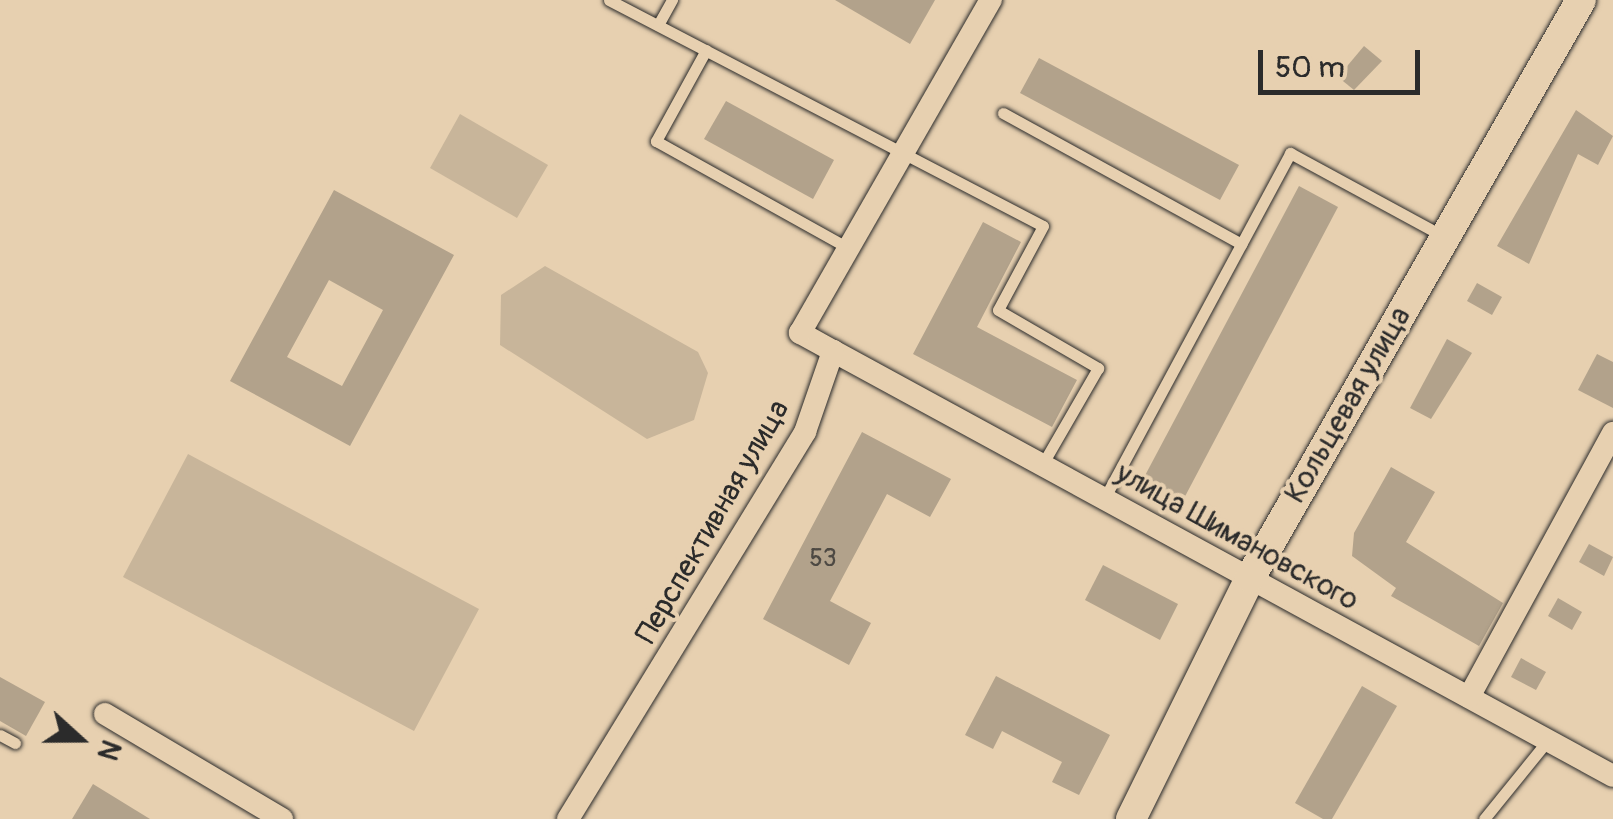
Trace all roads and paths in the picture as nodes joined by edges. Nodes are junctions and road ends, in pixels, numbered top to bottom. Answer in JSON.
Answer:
{"nodes":[{"id":1,"x":609,"y":0,"type":"edge"},
{"id":2,"x":672,"y":0,"type":"edge"},
{"id":3,"x":991,"y":0,"type":"edge"},
{"id":4,"x":1581,"y":0,"type":"edge"},
{"id":5,"x":658,"y":25,"type":"junction"},
{"id":6,"x":706,"y":50,"type":"junction"},
{"id":7,"x":1003,"y":113,"type":"dead end"},
{"id":8,"x":902,"y":152,"type":"junction"},
{"id":9,"x":1444,"y":236,"type":"junction"},
{"id":10,"x":1241,"y":244,"type":"junction"},
{"id":11,"x":848,"y":248,"type":"junction"},
{"id":12,"x":833,"y":352,"type":"junction"},
{"id":13,"x":1613,"y":433,"type":"edge"},
{"id":14,"x":1042,"y":465,"type":"junction"},
{"id":15,"x":1104,"y":499,"type":"junction"},
{"id":16,"x":1250,"y":578,"type":"junction"},
{"id":17,"x":1469,"y":698,"type":"junction"},
{"id":18,"x":105,"y":714,"type":"dead end"},
{"id":19,"x":0,"y":734,"type":"edge"},
{"id":20,"x":1548,"y":740,"type":"junction"},
{"id":21,"x":14,"y":743,"type":"dead end"},
{"id":22,"x":1613,"y":776,"type":"edge"},
{"id":23,"x":282,"y":819,"type":"edge"},
{"id":24,"x":568,"y":819,"type":"edge"},
{"id":25,"x":1131,"y":819,"type":"edge"},
{"id":26,"x":1484,"y":819,"type":"edge"}],
"edges":[{"from":1,"to":5,"type":"lane"},
{"from":2,"to":5,"type":"lane"},
{"from":3,"to":8,"type":"street"},
{"from":4,"to":9,"type":"street","name":"Кольцевая улица"},
{"from":5,"to":6,"type":"lane"},
{"from":6,"to":8,"type":"lane"},
{"from":6,"to":11,"type":"lane"},
{"from":7,"to":10,"type":"lane"},
{"from":8,"to":11,"type":"street"},
{"from":8,"to":14,"type":"lane"},
{"from":9,"to":10,"type":"lane"},
{"from":9,"to":16,"type":"street","name":"Кольцевая улица"},
{"from":10,"to":15,"type":"lane"},
{"from":11,"to":12,"type":"street"},
{"from":12,"to":14,"type":"street","name":"улица Шимановского"},
{"from":12,"to":24,"type":"street","name":"Перспективная улица"},
{"from":13,"to":17,"type":"street"},
{"from":14,"to":15,"type":"street","name":"улица Шимановского"},
{"from":15,"to":16,"type":"street","name":"улица Шимановского"},
{"from":16,"to":17,"type":"street","name":"улица Шимановского"},
{"from":16,"to":25,"type":"street","name":"Кольцевая улица"},
{"from":17,"to":20,"type":"street","name":"улица Шимановского"},
{"from":18,"to":23,"type":"street"},
{"from":19,"to":21,"type":"lane"},
{"from":20,"to":22,"type":"street","name":"улица Шимановского"},
{"from":20,"to":26,"type":"lane"}]}
